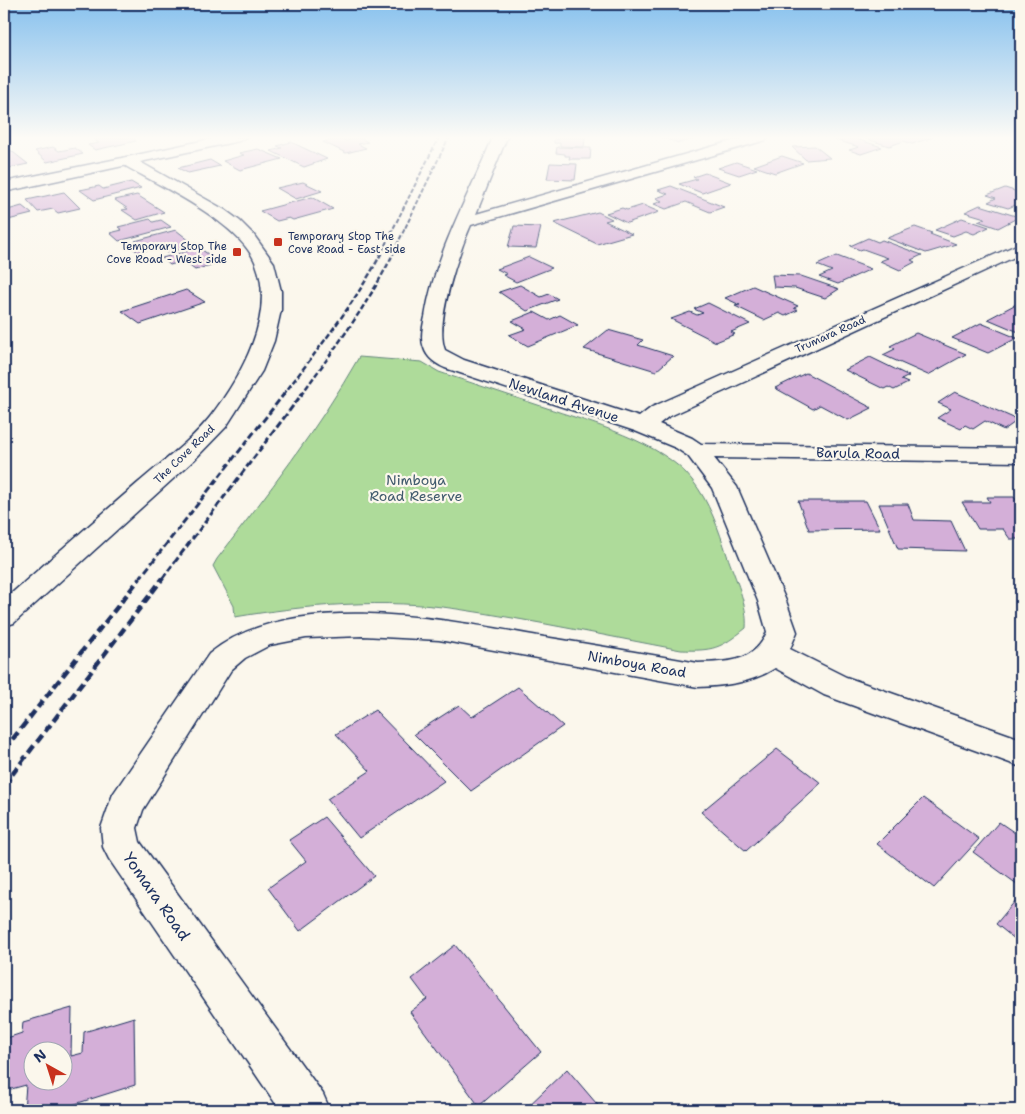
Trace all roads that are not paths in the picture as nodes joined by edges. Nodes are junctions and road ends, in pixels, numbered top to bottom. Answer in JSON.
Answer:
{"nodes":[{"id":1,"x":177,"y":189,"type":"edge"},
{"id":2,"x":478,"y":189,"type":"edge"},
{"id":3,"x":579,"y":189,"type":"edge"},
{"id":4,"x":464,"y":222,"type":"junction"},
{"id":5,"x":1021,"y":248,"type":"edge"},
{"id":6,"x":643,"y":426,"type":"junction"},
{"id":7,"x":696,"y":451,"type":"junction"},
{"id":8,"x":1021,"y":455,"type":"edge"},
{"id":9,"x":8,"y":605,"type":"edge"},
{"id":10,"x":234,"y":650,"type":"joint"},
{"id":11,"x":772,"y":653,"type":"junction"},
{"id":12,"x":1021,"y":753,"type":"edge"},
{"id":13,"x":307,"y":1110,"type":"edge"}],
"edges":[{"from":1,"to":9,"type":"street","name":"The Cove Road"},
{"from":2,"to":4,"type":"street","name":"Newland Avenue"},
{"from":3,"to":4,"type":"street"},
{"from":4,"to":6,"type":"street","name":"Newland Avenue"},
{"from":5,"to":6,"type":"street","name":"Trumara Road"},
{"from":6,"to":7,"type":"street","name":"Newland Avenue"},
{"from":7,"to":8,"type":"street","name":"Barula Road"},
{"from":7,"to":11,"type":"street","name":"Newland Avenue"},
{"from":10,"to":11,"type":"street","name":"Nimboya Road"},
{"from":10,"to":13,"type":"street","name":"Yomara Road"},
{"from":11,"to":12,"type":"street"}]}
